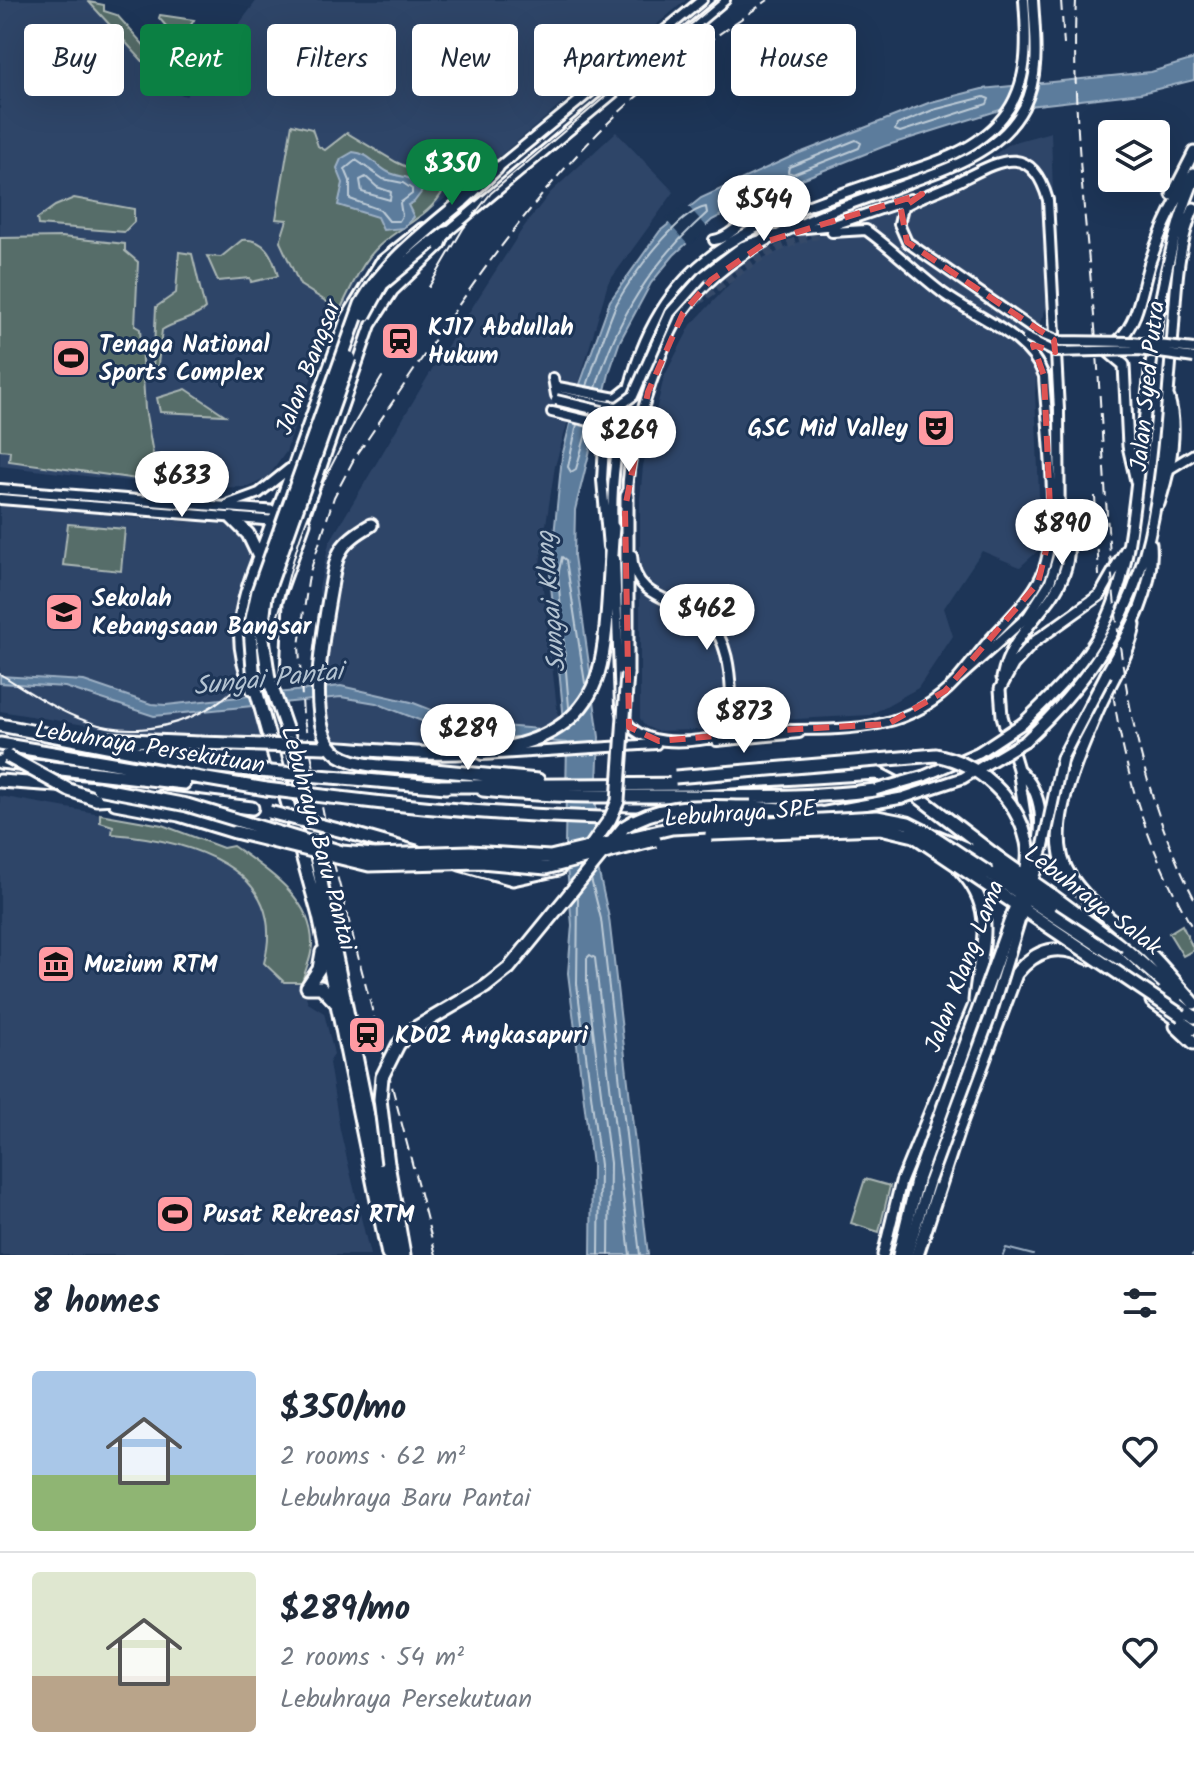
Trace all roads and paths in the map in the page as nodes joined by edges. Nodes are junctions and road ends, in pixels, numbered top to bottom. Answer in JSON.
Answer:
{"nodes":[{"id":1,"x":702,"y":0,"type":"edge"},
{"id":2,"x":725,"y":0,"type":"edge"},
{"id":3,"x":1024,"y":0,"type":"edge"},
{"id":4,"x":1033,"y":0,"type":"edge"},
{"id":5,"x":1194,"y":152,"type":"edge"},
{"id":6,"x":497,"y":168,"type":"junction"},
{"id":7,"x":1194,"y":173,"type":"edge"},
{"id":8,"x":1194,"y":180,"type":"edge"},
{"id":9,"x":856,"y":188,"type":"junction"},
{"id":10,"x":922,"y":194,"type":"junction"},
{"id":11,"x":861,"y":201,"type":"junction"},
{"id":12,"x":816,"y":205,"type":"junction"},
{"id":13,"x":1194,"y":208,"type":"edge"},
{"id":14,"x":793,"y":229,"type":"junction"},
{"id":15,"x":832,"y":232,"type":"tunnel mouth"},
{"id":16,"x":446,"y":233,"type":"junction"},
{"id":17,"x":1160,"y":233,"type":"junction"},
{"id":18,"x":780,"y":235,"type":"junction"},
{"id":19,"x":730,"y":242,"type":"junction"},
{"id":20,"x":709,"y":244,"type":"junction"},
{"id":21,"x":702,"y":260,"type":"junction"},
{"id":22,"x":1000,"y":329,"type":"junction"},
{"id":23,"x":1118,"y":341,"type":"junction"},
{"id":24,"x":1194,"y":349,"type":"edge"},
{"id":25,"x":1106,"y":350,"type":"junction"},
{"id":26,"x":1194,"y":358,"type":"edge"},
{"id":27,"x":630,"y":383,"type":"junction"},
{"id":28,"x":556,"y":391,"type":"junction"},
{"id":29,"x":1168,"y":394,"type":"junction"},
{"id":30,"x":552,"y":412,"type":"dead end"},
{"id":31,"x":1171,"y":447,"type":"junction"},
{"id":32,"x":616,"y":451,"type":"junction"},
{"id":33,"x":1194,"y":454,"type":"edge"},
{"id":34,"x":291,"y":467,"type":"junction"},
{"id":35,"x":1171,"y":468,"type":"junction"},
{"id":36,"x":286,"y":482,"type":"junction"},
{"id":37,"x":1137,"y":484,"type":"junction"},
{"id":38,"x":0,"y":489,"type":"edge"},
{"id":39,"x":314,"y":490,"type":"junction"},
{"id":40,"x":627,"y":496,"type":"junction"},
{"id":41,"x":0,"y":499,"type":"edge"},
{"id":42,"x":221,"y":506,"type":"junction"},
{"id":43,"x":1062,"y":514,"type":"junction"},
{"id":44,"x":274,"y":516,"type":"junction"},
{"id":45,"x":232,"y":518,"type":"junction"},
{"id":46,"x":305,"y":518,"type":"junction"},
{"id":47,"x":371,"y":525,"type":"dead end"},
{"id":48,"x":1153,"y":527,"type":"junction"},
{"id":49,"x":613,"y":528,"type":"junction"},
{"id":50,"x":1150,"y":541,"type":"junction"},
{"id":51,"x":1128,"y":546,"type":"junction"},
{"id":52,"x":259,"y":557,"type":"junction"},
{"id":53,"x":288,"y":562,"type":"junction"},
{"id":54,"x":610,"y":564,"type":"junction"},
{"id":55,"x":1134,"y":625,"type":"junction"},
{"id":56,"x":959,"y":678,"type":"junction"},
{"id":57,"x":271,"y":685,"type":"junction"},
{"id":58,"x":731,"y":686,"type":"junction"},
{"id":59,"x":1000,"y":689,"type":"junction"},
{"id":60,"x":260,"y":705,"type":"junction"},
{"id":61,"x":0,"y":725,"type":"edge"},
{"id":62,"x":782,"y":733,"type":"junction"},
{"id":63,"x":73,"y":738,"type":"junction"},
{"id":64,"x":0,"y":744,"type":"edge"},
{"id":65,"x":519,"y":751,"type":"junction"},
{"id":66,"x":2,"y":757,"type":"edge"},
{"id":67,"x":1018,"y":769,"type":"junction"},
{"id":68,"x":0,"y":781,"type":"edge"},
{"id":69,"x":155,"y":781,"type":"junction"},
{"id":70,"x":441,"y":786,"type":"junction"},
{"id":71,"x":562,"y":786,"type":"junction"},
{"id":72,"x":632,"y":786,"type":"junction"},
{"id":73,"x":252,"y":787,"type":"junction"},
{"id":74,"x":875,"y":790,"type":"joint"},
{"id":75,"x":616,"y":792,"type":"junction"},
{"id":76,"x":97,"y":794,"type":"junction"},
{"id":77,"x":252,"y":808,"type":"junction"},
{"id":78,"x":820,"y":813,"type":"junction"},
{"id":79,"x":678,"y":819,"type":"junction"},
{"id":80,"x":857,"y":826,"type":"junction"},
{"id":81,"x":999,"y":863,"type":"junction"},
{"id":82,"x":1033,"y":869,"type":"junction"},
{"id":83,"x":1070,"y":878,"type":"junction"},
{"id":84,"x":1052,"y":900,"type":"junction"},
{"id":85,"x":1021,"y":909,"type":"junction"},
{"id":86,"x":319,"y":916,"type":"junction"},
{"id":87,"x":1111,"y":968,"type":"junction"},
{"id":88,"x":987,"y":971,"type":"junction"},
{"id":89,"x":974,"y":1004,"type":"junction"},
{"id":90,"x":339,"y":1006,"type":"junction"},
{"id":91,"x":1194,"y":1006,"type":"edge"},
{"id":92,"x":1163,"y":1010,"type":"junction"},
{"id":93,"x":1000,"y":1018,"type":"junction"},
{"id":94,"x":1193,"y":1026,"type":"edge"},
{"id":95,"x":1194,"y":1043,"type":"edge"},
{"id":96,"x":923,"y":1180,"type":"junction"},
{"id":97,"x":388,"y":1255,"type":"edge"},
{"id":98,"x":396,"y":1255,"type":"edge"},
{"id":99,"x":404,"y":1255,"type":"edge"},
{"id":100,"x":883,"y":1255,"type":"edge"},
{"id":101,"x":899,"y":1255,"type":"edge"},
{"id":102,"x":907,"y":1255,"type":"edge"},
{"id":103,"x":917,"y":1255,"type":"edge"}],
"edges":[{"from":1,"to":6,"type":"main road","name":"Jalan Bangsar"},
{"from":2,"to":16,"type":"main road","name":"Jalan Bangsar"},
{"from":3,"to":9,"type":"main road"},
{"from":4,"to":11,"type":"main road"},
{"from":5,"to":17,"type":"main road"},
{"from":6,"to":34,"type":"main road","name":"Jalan Bangsar"},
{"from":6,"to":60,"type":"highway","name":"Lebuhraya Baru Pantai","bridge":true},
{"from":7,"to":17,"type":"main road"},
{"from":8,"to":37,"type":"main road","name":"Jalan Syed Putra"},
{"from":9,"to":11,"type":"main road"},
{"from":9,"to":12,"type":"main road"},
{"from":10,"to":14,"type":"main road"},
{"from":10,"to":23,"type":"main road","bridge":true},
{"from":10,"to":43,"type":"main road"},
{"from":11,"to":14,"type":"main road"},
{"from":12,"to":19,"type":"main road"},
{"from":12,"to":20,"type":"main road"},
{"from":13,"to":29,"type":"main road","name":"Jalan Syed Putra"},
{"from":14,"to":18,"type":"main road"},
{"from":15,"to":22,"type":"main road"},
{"from":16,"to":39,"type":"main road","name":"Jalan Bangsar"},
{"from":16,"to":57,"type":"highway","name":"Lebuhraya Baru Pantai","bridge":true},
{"from":17,"to":23,"type":"main road"},
{"from":18,"to":28,"type":"main road","bridge":true},
{"from":18,"to":40,"type":"main road"},
{"from":19,"to":20,"type":"main road"},
{"from":19,"to":21,"type":"main road"},
{"from":20,"to":21,"type":"main road"},
{"from":21,"to":27,"type":"main road"},
{"from":22,"to":25,"type":"main road","bridge":true},
{"from":22,"to":56,"type":"main road"},
{"from":23,"to":24,"type":"main road","bridge":true},
{"from":25,"to":26,"type":"main road","bridge":true},
{"from":25,"to":37,"type":"main road"},
{"from":27,"to":28,"type":"main road"},
{"from":27,"to":32,"type":"main road"},
{"from":28,"to":54,"type":"main road","bridge":true},
{"from":29,"to":31,"type":"main road"},
{"from":29,"to":48,"type":"main road","name":"Jalan Syed Putra"},
{"from":30,"to":32,"type":"main road"},
{"from":31,"to":33,"type":"main road"},
{"from":31,"to":35,"type":"main road"},
{"from":32,"to":49,"type":"main road"},
{"from":33,"to":35,"type":"main road"},
{"from":34,"to":36,"type":"main road","name":"Jalan Bangsar"},
{"from":34,"to":42,"type":"main road"},
{"from":35,"to":48,"type":"main road"},
{"from":36,"to":39,"type":"main road"},
{"from":36,"to":44,"type":"main road","name":"Jalan Bangsar"},
{"from":37,"to":51,"type":"main road","name":"Jalan Syed Putra"},
{"from":38,"to":42,"type":"main road"},
{"from":39,"to":46,"type":"main road","name":"Jalan Bangsar"},
{"from":40,"to":58,"type":"main road"},
{"from":40,"to":77,"type":"highway","bridge":true},
{"from":41,"to":45,"type":"main road"},
{"from":42,"to":44,"type":"main road"},
{"from":43,"to":56,"type":"main road"},
{"from":43,"to":59,"type":"main road"},
{"from":44,"to":45,"type":"main road"},
{"from":44,"to":46,"type":"main road"},
{"from":44,"to":52,"type":"highway"},
{"from":45,"to":52,"type":"highway"},
{"from":46,"to":53,"type":"highway"},
{"from":47,"to":71,"type":"highway","bridge":true},
{"from":48,"to":50,"type":"main road","name":"Jalan Syed Putra"},
{"from":49,"to":54,"type":"highway"},
{"from":49,"to":58,"type":"main road"},
{"from":50,"to":55,"type":"main road","name":"Jalan Klang Lama"},
{"from":50,"to":78,"type":"main road","name":"Jalan Syed Putra","bridge":true},
{"from":51,"to":59,"type":"main road"},
{"from":51,"to":74,"type":"main road","name":"Jalan Syed Putra","bridge":true},
{"from":52,"to":53,"type":"highway"},
{"from":52,"to":60,"type":"highway"},
{"from":53,"to":57,"type":"highway"},
{"from":54,"to":65,"type":"highway"},
{"from":55,"to":83,"type":"highway"},
{"from":55,"to":96,"type":"main road","name":"Jalan Klang Lama","bridge":true},
{"from":56,"to":62,"type":"main road"},
{"from":57,"to":98,"type":"highway","name":"Lebuhraya Baru Pantai"},
{"from":58,"to":62,"type":"main road"},
{"from":59,"to":67,"type":"main road","name":"Jalan Klang Lama"},
{"from":60,"to":86,"type":"highway","name":"Lebuhraya Baru Pantai"},
{"from":61,"to":63,"type":"highway","name":"Lebuhraya Persekutuan"},
{"from":62,"to":65,"type":"main road"},
{"from":63,"to":65,"type":"highway","bridge":true},
{"from":63,"to":70,"type":"highway","name":"Lebuhraya Persekutuan","bridge":true},
{"from":64,"to":73,"type":"highway","name":"Lebuhraya Persekutuan"},
{"from":66,"to":69,"type":"highway"},
{"from":66,"to":76,"type":"highway","bridge":true},
{"from":67,"to":82,"type":"main road"},
{"from":67,"to":88,"type":"main road","name":"Jalan Klang Lama"},
{"from":68,"to":76,"type":"highway","bridge":true},
{"from":69,"to":73,"type":"highway"},
{"from":69,"to":77,"type":"highway"},
{"from":70,"to":71,"type":"highway"},
{"from":70,"to":75,"type":"highway","name":"Lebuhraya Persekutuan"},
{"from":71,"to":75,"type":"highway"},
{"from":72,"to":75,"type":"highway"},
{"from":72,"to":81,"type":"highway"},
{"from":72,"to":96,"type":"highway","bridge":true},
{"from":73,"to":79,"type":"highway","name":"Lebuhraya Persekutuan","bridge":true},
{"from":74,"to":75,"type":"highway","name":"Lebuhraya Persekutuan"},
{"from":76,"to":77,"type":"highway"},
{"from":76,"to":94,"type":"highway","name":"Lebuhraya SPE","bridge":true},
{"from":76,"to":94,"type":"highway","name":"Lebuhraya SPE","bridge":true},
{"from":78,"to":79,"type":"highway","name":"Lebuhraya Persekutuan"},
{"from":78,"to":99,"type":"highway","bridge":true},
{"from":79,"to":80,"type":"highway"},
{"from":80,"to":81,"type":"highway"},
{"from":80,"to":89,"type":"highway"},
{"from":81,"to":84,"type":"highway","name":"Lebuhraya Salak","bridge":true},
{"from":82,"to":83,"type":"highway"},
{"from":82,"to":85,"type":"main road"},
{"from":83,"to":91,"type":"highway"},
{"from":84,"to":91,"type":"highway","name":"Lebuhraya Salak"},
{"from":84,"to":94,"type":"highway"},
{"from":85,"to":87,"type":"highway"},
{"from":85,"to":88,"type":"main road"},
{"from":86,"to":90,"type":"highway","name":"Lebuhraya Baru Pantai"},
{"from":86,"to":90,"type":"highway"},
{"from":87,"to":92,"type":"highway"},
{"from":87,"to":93,"type":"highway"},
{"from":88,"to":89,"type":"main road","name":"Jalan Klang Lama"},
{"from":89,"to":93,"type":"highway"},
{"from":89,"to":100,"type":"main road","name":"Jalan Klang Lama"},
{"from":90,"to":97,"type":"highway","name":"Lebuhraya Baru Pantai"},
{"from":92,"to":94,"type":"highway"},
{"from":92,"to":95,"type":"highway"},
{"from":93,"to":103,"type":"highway"},
{"from":96,"to":101,"type":"highway"},
{"from":96,"to":102,"type":"main road","name":"Jalan Klang Lama"}]}
